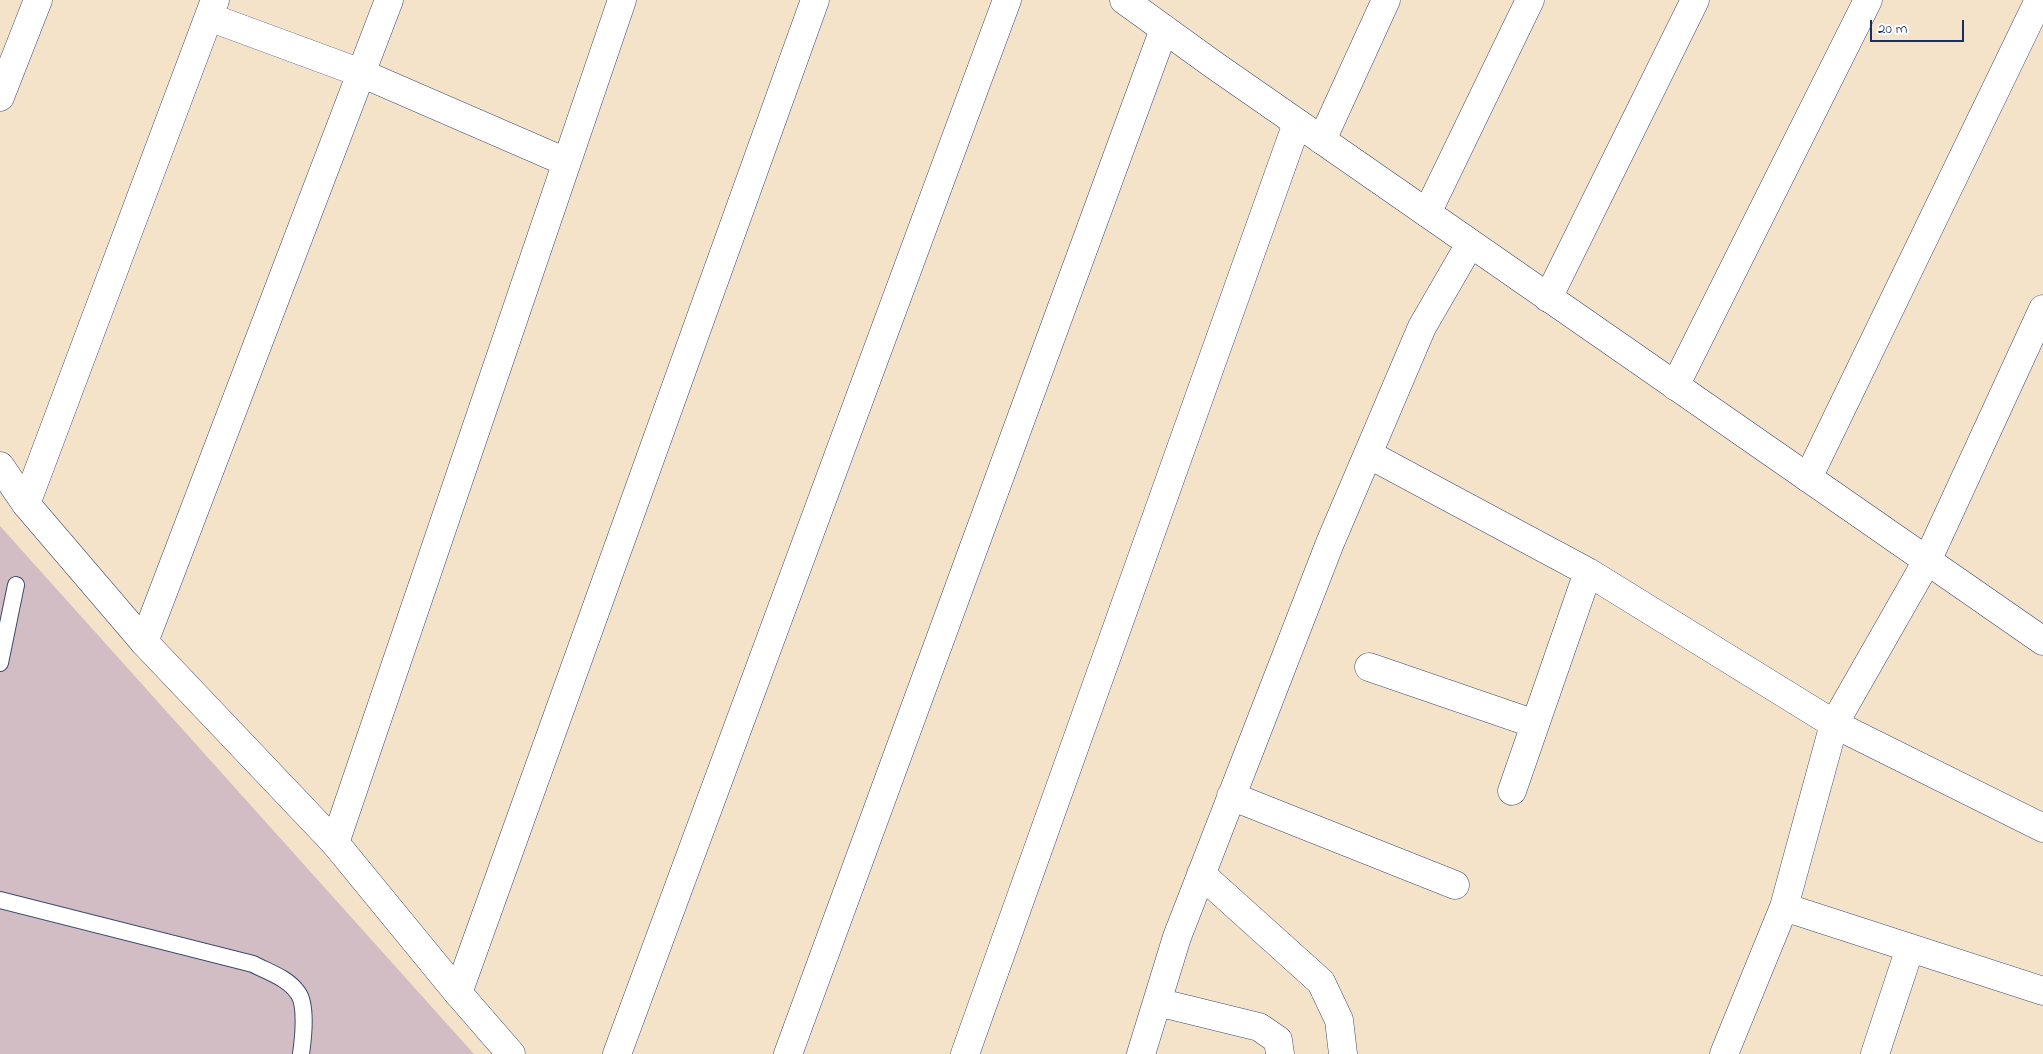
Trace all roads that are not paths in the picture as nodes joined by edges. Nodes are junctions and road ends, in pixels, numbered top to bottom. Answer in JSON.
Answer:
{"nodes":[{"id":1,"x":38,"y":0,"type":"edge"},
{"id":2,"x":389,"y":0,"type":"edge"},
{"id":3,"x":622,"y":0,"type":"edge"},
{"id":4,"x":815,"y":0,"type":"edge"},
{"id":5,"x":1008,"y":0,"type":"edge"},
{"id":6,"x":1124,"y":0,"type":"edge"},
{"id":7,"x":1386,"y":0,"type":"edge"},
{"id":8,"x":1530,"y":0,"type":"edge"},
{"id":9,"x":1695,"y":0,"type":"edge"},
{"id":10,"x":1868,"y":0,"type":"edge"},
{"id":11,"x":2039,"y":0,"type":"edge"},
{"id":12,"x":212,"y":9,"type":"edge"},
{"id":13,"x":1164,"y":29,"type":"junction"},
{"id":14,"x":362,"y":73,"type":"junction"},
{"id":15,"x":0,"y":97,"type":"edge"},
{"id":16,"x":1297,"y":123,"type":"junction"},
{"id":17,"x":1322,"y":140,"type":"junction"},
{"id":18,"x":566,"y":162,"type":"junction"},
{"id":19,"x":1427,"y":214,"type":"junction"},
{"id":20,"x":1470,"y":244,"type":"junction"},
{"id":21,"x":1548,"y":298,"type":"junction"},
{"id":22,"x":2043,"y":309,"type":"edge"},
{"id":23,"x":1675,"y":386,"type":"junction"},
{"id":24,"x":1368,"y":454,"type":"junction"},
{"id":25,"x":0,"y":466,"type":"edge"},
{"id":26,"x":1808,"y":478,"type":"junction"},
{"id":27,"x":26,"y":504,"type":"junction"},
{"id":28,"x":1927,"y":561,"type":"junction"},
{"id":29,"x":1588,"y":572,"type":"junction"},
{"id":30,"x":16,"y":585,"type":"dead end"},
{"id":31,"x":2043,"y":641,"type":"edge"},
{"id":32,"x":144,"y":642,"type":"junction"},
{"id":33,"x":0,"y":663,"type":"edge"},
{"id":34,"x":1369,"y":668,"type":"dead end"},
{"id":35,"x":1535,"y":724,"type":"junction"},
{"id":36,"x":1834,"y":724,"type":"junction"},
{"id":37,"x":1512,"y":792,"type":"dead end"},
{"id":38,"x":1231,"y":796,"type":"junction"},
{"id":39,"x":2043,"y":828,"type":"edge"},
{"id":40,"x":335,"y":843,"type":"junction"},
{"id":41,"x":1201,"y":874,"type":"junction"},
{"id":42,"x":1455,"y":885,"type":"dead end"},
{"id":43,"x":0,"y":900,"type":"edge"},
{"id":44,"x":1784,"y":907,"type":"junction"},
{"id":45,"x":1910,"y":948,"type":"junction"},
{"id":46,"x":2043,"y":991,"type":"edge"},
{"id":47,"x":458,"y":993,"type":"junction"},
{"id":48,"x":1157,"y":1002,"type":"junction"},
{"id":49,"x":300,"y":1054,"type":"edge"},
{"id":50,"x":511,"y":1054,"type":"edge"},
{"id":51,"x":617,"y":1054,"type":"edge"},
{"id":52,"x":788,"y":1054,"type":"edge"},
{"id":53,"x":965,"y":1054,"type":"edge"},
{"id":54,"x":1141,"y":1054,"type":"edge"},
{"id":55,"x":1280,"y":1054,"type":"edge"},
{"id":56,"x":1343,"y":1054,"type":"edge"},
{"id":57,"x":1724,"y":1054,"type":"edge"},
{"id":58,"x":1875,"y":1054,"type":"edge"}],
"edges":[{"from":1,"to":15,"type":"street"},
{"from":2,"to":14,"type":"street"},
{"from":3,"to":18,"type":"street"},
{"from":4,"to":47,"type":"street"},
{"from":5,"to":51,"type":"street"},
{"from":6,"to":13,"type":"street"},
{"from":7,"to":17,"type":"street"},
{"from":8,"to":19,"type":"street"},
{"from":9,"to":21,"type":"street"},
{"from":10,"to":23,"type":"street"},
{"from":11,"to":26,"type":"street"},
{"from":12,"to":14,"type":"street"},
{"from":12,"to":27,"type":"street"},
{"from":13,"to":16,"type":"street"},
{"from":13,"to":52,"type":"street"},
{"from":14,"to":18,"type":"street"},
{"from":14,"to":32,"type":"street"},
{"from":16,"to":17,"type":"street"},
{"from":16,"to":53,"type":"street"},
{"from":17,"to":19,"type":"street"},
{"from":18,"to":40,"type":"street"},
{"from":19,"to":20,"type":"street"},
{"from":20,"to":21,"type":"street"},
{"from":20,"to":24,"type":"street"},
{"from":21,"to":23,"type":"street"},
{"from":22,"to":28,"type":"street"},
{"from":23,"to":26,"type":"street"},
{"from":24,"to":29,"type":"street"},
{"from":24,"to":38,"type":"street"},
{"from":25,"to":27,"type":"street"},
{"from":26,"to":28,"type":"street"},
{"from":27,"to":32,"type":"street"},
{"from":28,"to":31,"type":"street"},
{"from":28,"to":36,"type":"street"},
{"from":29,"to":35,"type":"street"},
{"from":29,"to":36,"type":"street"},
{"from":30,"to":33,"type":"lane"},
{"from":32,"to":40,"type":"street"},
{"from":34,"to":35,"type":"street"},
{"from":35,"to":37,"type":"street"},
{"from":36,"to":39,"type":"street"},
{"from":36,"to":44,"type":"street"},
{"from":38,"to":41,"type":"street"},
{"from":38,"to":42,"type":"street"},
{"from":40,"to":47,"type":"street"},
{"from":41,"to":48,"type":"street"},
{"from":41,"to":56,"type":"street"},
{"from":43,"to":49,"type":"lane"},
{"from":44,"to":45,"type":"street"},
{"from":44,"to":57,"type":"street"},
{"from":45,"to":46,"type":"street"},
{"from":45,"to":58,"type":"street"},
{"from":47,"to":50,"type":"street"},
{"from":48,"to":54,"type":"street"},
{"from":48,"to":55,"type":"street"}]}
